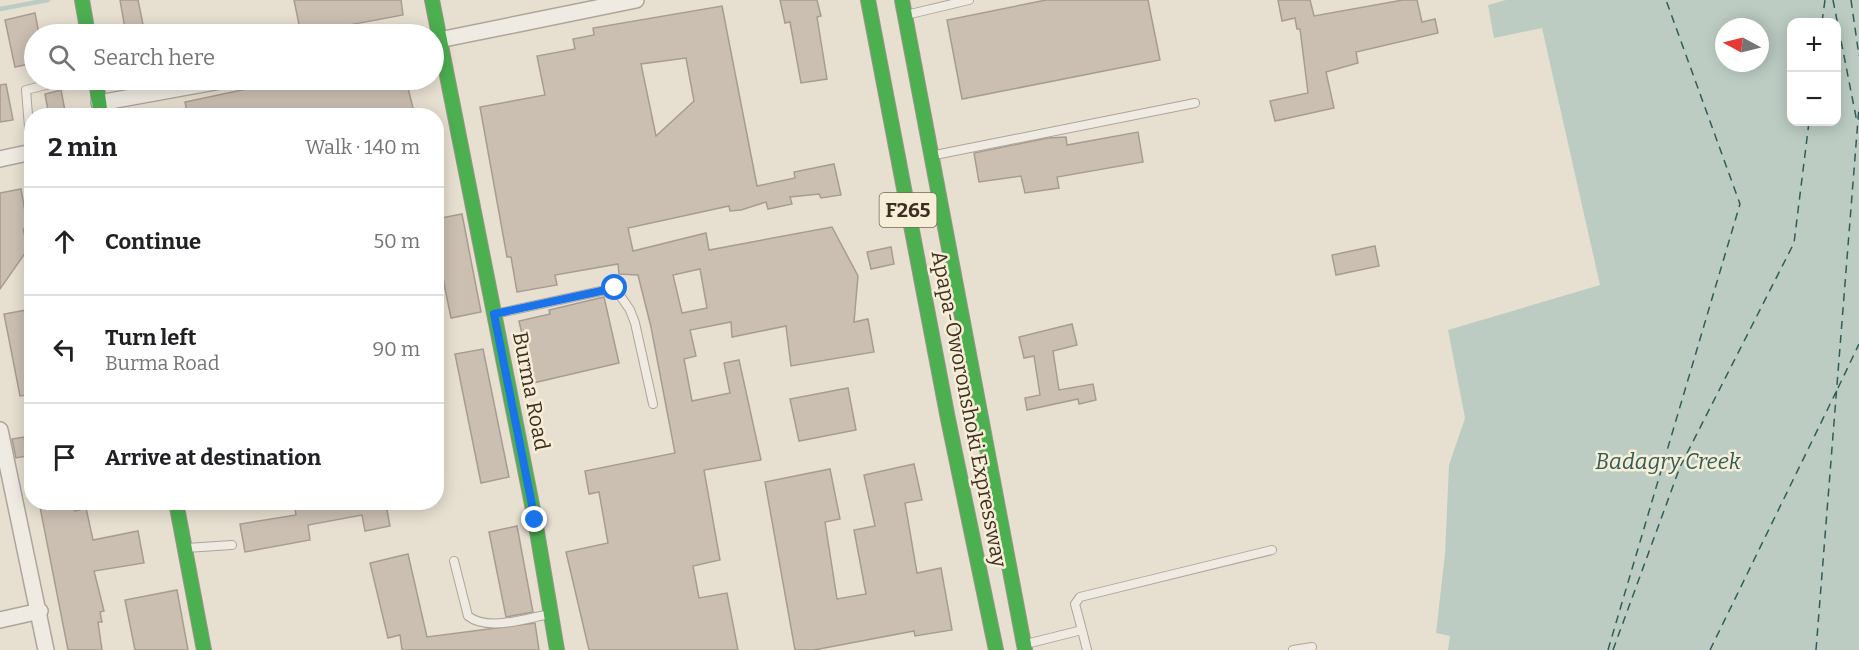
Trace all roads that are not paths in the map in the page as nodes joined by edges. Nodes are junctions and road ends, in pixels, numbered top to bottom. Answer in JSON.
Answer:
{"nodes":[{"id":1,"x":82,"y":0,"type":"edge"},
{"id":2,"x":432,"y":0,"type":"edge"},
{"id":3,"x":636,"y":0,"type":"edge"},
{"id":4,"x":868,"y":0,"type":"edge"},
{"id":5,"x":902,"y":0,"type":"edge"},
{"id":6,"x":969,"y":0,"type":"edge"},
{"id":7,"x":905,"y":15,"type":"junction"},
{"id":8,"x":86,"y":24,"type":"edge"},
{"id":9,"x":434,"y":24,"type":"edge"},
{"id":10,"x":444,"y":38,"type":"edge"},
{"id":11,"x":444,"y":78,"type":"edge"},
{"id":12,"x":26,"y":90,"type":"edge"},
{"id":13,"x":97,"y":90,"type":"edge"},
{"id":14,"x":183,"y":90,"type":"edge"},
{"id":15,"x":1195,"y":103,"type":"dead end"},
{"id":16,"x":27,"y":108,"type":"edge"},
{"id":17,"x":100,"y":108,"type":"edge"},
{"id":18,"x":104,"y":108,"type":"edge"},
{"id":19,"x":24,"y":154,"type":"edge"},
{"id":20,"x":932,"y":155,"type":"junction"},
{"id":21,"x":0,"y":159,"type":"edge"},
{"id":22,"x":494,"y":314,"type":"junction"},
{"id":23,"x":652,"y":405,"type":"dead end"},
{"id":24,"x":0,"y":430,"type":"edge"},
{"id":25,"x":177,"y":510,"type":"edge"},
{"id":26,"x":232,"y":545,"type":"dead end"},
{"id":27,"x":184,"y":548,"type":"junction"},
{"id":28,"x":1272,"y":550,"type":"dead end"},
{"id":29,"x":454,"y":561,"type":"dead end"},
{"id":30,"x":40,"y":611,"type":"junction"},
{"id":31,"x":550,"y":614,"type":"junction"},
{"id":32,"x":0,"y":620,"type":"edge"},
{"id":33,"x":1082,"y":630,"type":"junction"},
{"id":34,"x":1024,"y":647,"type":"edge"},
{"id":35,"x":1312,"y":647,"type":"dead end"},
{"id":36,"x":46,"y":650,"type":"edge"},
{"id":37,"x":204,"y":650,"type":"edge"},
{"id":38,"x":557,"y":650,"type":"edge"},
{"id":39,"x":996,"y":650,"type":"edge"},
{"id":40,"x":1087,"y":650,"type":"edge"},
{"id":41,"x":1293,"y":650,"type":"edge"}],
"edges":[{"from":1,"to":8,"type":"main road"},
{"from":2,"to":9,"type":"main road","name":"Burma Road"},
{"from":3,"to":10,"type":"street"},
{"from":4,"to":39,"type":"main road","name":"Apapa-Oworonshoki Expressway","number":"F265"},
{"from":5,"to":7,"type":"main road","name":"Apapa-Oworonshoki Expressway","number":"F265"},
{"from":6,"to":7,"type":"lane"},
{"from":7,"to":20,"type":"main road","name":"Apapa-Oworonshoki Expressway","number":"F265"},
{"from":11,"to":22,"type":"main road","name":"Burma Road"},
{"from":12,"to":16,"type":"lane"},
{"from":13,"to":17,"type":"main road"},
{"from":14,"to":18,"type":"street"},
{"from":15,"to":20,"type":"lane"},
{"from":19,"to":21,"type":"street"},
{"from":20,"to":34,"type":"main road","name":"Apapa-Oworonshoki Expressway","number":"F265"},
{"from":22,"to":23,"type":"lane"},
{"from":22,"to":31,"type":"main road","name":"Burma Road"},
{"from":24,"to":30,"type":"street"},
{"from":25,"to":27,"type":"main road"},
{"from":26,"to":27,"type":"lane"},
{"from":27,"to":37,"type":"main road"},
{"from":28,"to":33,"type":"lane"},
{"from":29,"to":31,"type":"lane"},
{"from":30,"to":32,"type":"street"},
{"from":30,"to":36,"type":"street"},
{"from":31,"to":38,"type":"main road","name":"Burma Road"},
{"from":33,"to":34,"type":"lane"},
{"from":33,"to":40,"type":"lane"},
{"from":35,"to":41,"type":"lane"}]}
